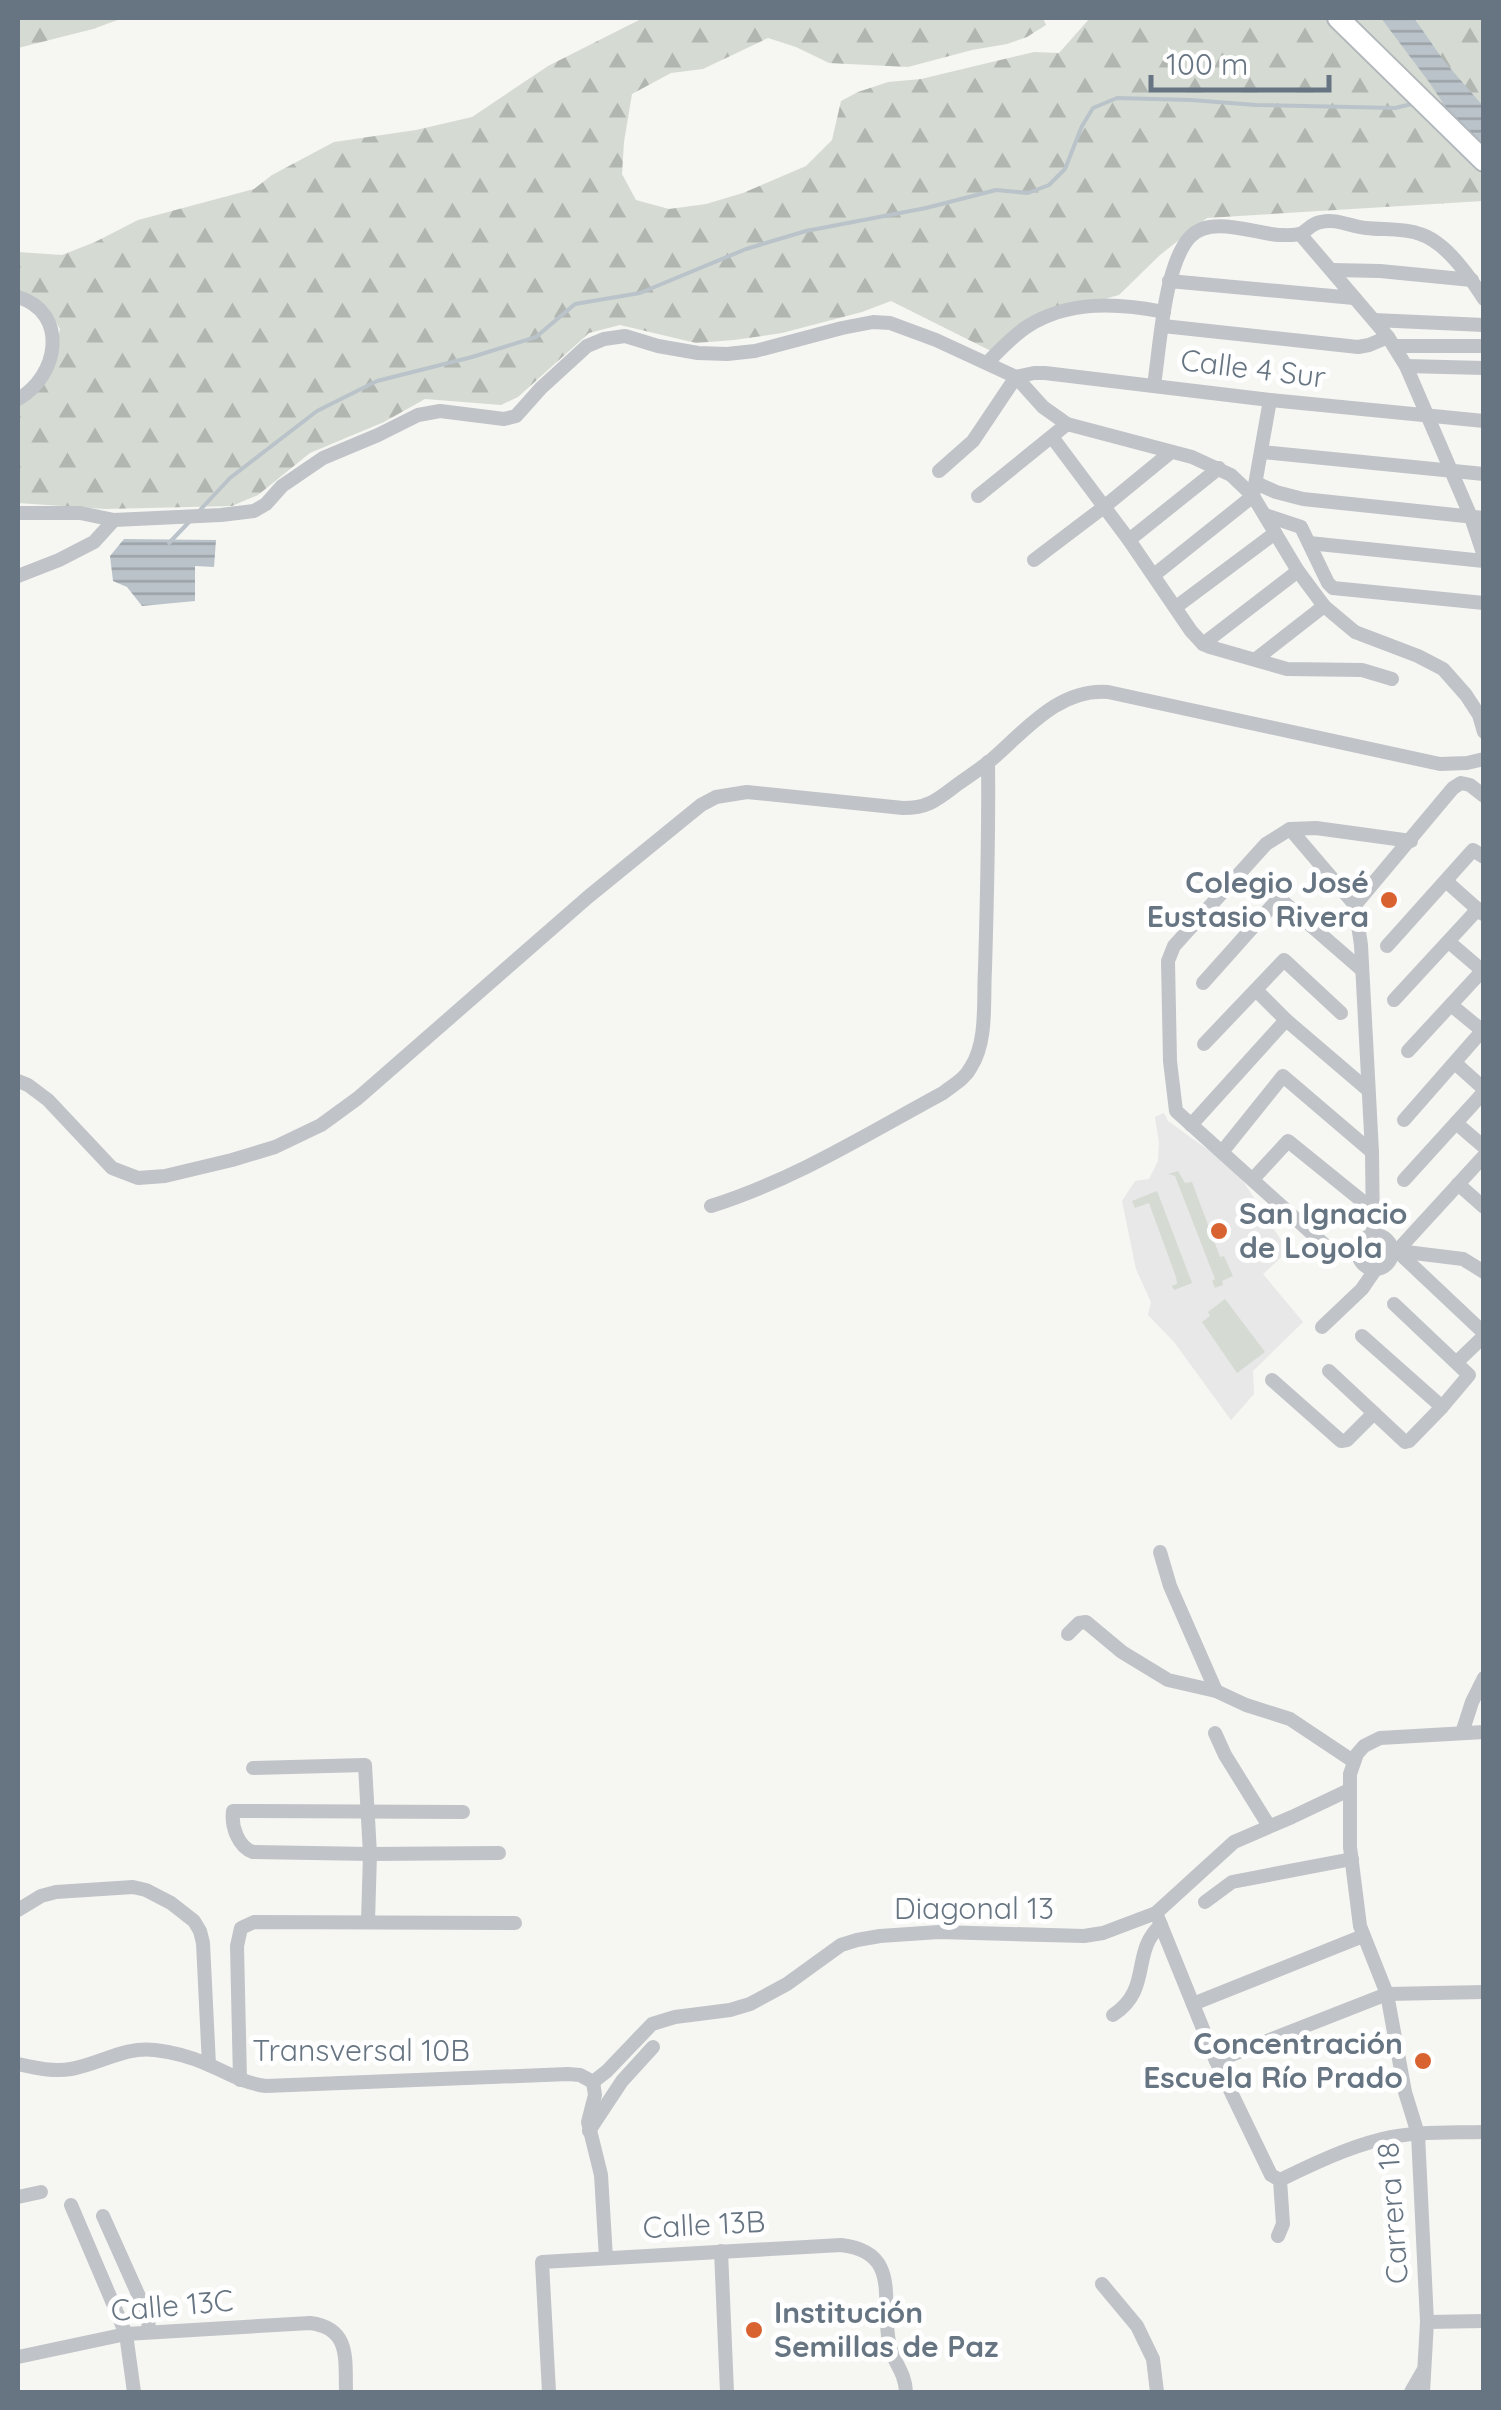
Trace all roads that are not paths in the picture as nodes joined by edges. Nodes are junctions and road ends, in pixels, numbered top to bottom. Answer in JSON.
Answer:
{"nodes":[{"id":1,"x":1338,"y":18,"type":"edge"},
{"id":2,"x":1484,"y":161,"type":"edge"},
{"id":3,"x":1300,"y":234,"type":"junction"},
{"id":4,"x":1332,"y":270,"type":"junction"},
{"id":5,"x":1472,"y":280,"type":"junction"},
{"id":6,"x":1169,"y":281,"type":"junction"},
{"id":7,"x":18,"y":297,"type":"edge"},
{"id":8,"x":1354,"y":298,"type":"junction"},
{"id":9,"x":1484,"y":299,"type":"edge"},
{"id":10,"x":1164,"y":319,"type":"junction"},
{"id":11,"x":1374,"y":320,"type":"junction"},
{"id":12,"x":1484,"y":326,"type":"edge"},
{"id":13,"x":1391,"y":341,"type":"junction"},
{"id":14,"x":1484,"y":346,"type":"edge"},
{"id":15,"x":987,"y":363,"type":"junction"},
{"id":16,"x":1406,"y":366,"type":"junction"},
{"id":17,"x":1484,"y":368,"type":"edge"},
{"id":18,"x":1016,"y":377,"type":"junction"},
{"id":19,"x":1154,"y":386,"type":"junction"},
{"id":20,"x":18,"y":399,"type":"edge"},
{"id":21,"x":1270,"y":400,"type":"junction"},
{"id":22,"x":1428,"y":416,"type":"junction"},
{"id":23,"x":1484,"y":421,"type":"edge"},
{"id":24,"x":1067,"y":424,"type":"junction"},
{"id":25,"x":1052,"y":437,"type":"junction"},
{"id":26,"x":1171,"y":452,"type":"junction"},
{"id":27,"x":1262,"y":452,"type":"junction"},
{"id":28,"x":1219,"y":468,"type":"junction"},
{"id":29,"x":1451,"y":470,"type":"junction"},
{"id":30,"x":938,"y":471,"type":"dead end"},
{"id":31,"x":1484,"y":474,"type":"edge"},
{"id":32,"x":1254,"y":490,"type":"junction"},
{"id":33,"x":978,"y":496,"type":"dead end"},
{"id":34,"x":1304,"y":499,"type":"junction"},
{"id":35,"x":1104,"y":507,"type":"junction"},
{"id":36,"x":18,"y":513,"type":"edge"},
{"id":37,"x":1265,"y":515,"type":"junction"},
{"id":38,"x":1477,"y":518,"type":"edge"},
{"id":39,"x":114,"y":520,"type":"junction"},
{"id":40,"x":1301,"y":527,"type":"junction"},
{"id":41,"x":1275,"y":534,"type":"junction"},
{"id":42,"x":1129,"y":540,"type":"junction"},
{"id":43,"x":1309,"y":543,"type":"junction"},
{"id":44,"x":1484,"y":558,"type":"edge"},
{"id":45,"x":1034,"y":560,"type":"dead end"},
{"id":46,"x":1298,"y":572,"type":"junction"},
{"id":47,"x":1154,"y":574,"type":"junction"},
{"id":48,"x":18,"y":576,"type":"edge"},
{"id":49,"x":1484,"y":603,"type":"edge"},
{"id":50,"x":1324,"y":606,"type":"junction"},
{"id":51,"x":1176,"y":607,"type":"junction"},
{"id":52,"x":1202,"y":644,"type":"junction"},
{"id":53,"x":1256,"y":659,"type":"junction"},
{"id":54,"x":1392,"y":679,"type":"dead end"},
{"id":55,"x":1481,"y":711,"type":"edge"},
{"id":56,"x":1484,"y":732,"type":"edge"},
{"id":57,"x":1484,"y":759,"type":"edge"},
{"id":58,"x":988,"y":762,"type":"junction"},
{"id":59,"x":1484,"y":796,"type":"edge"},
{"id":60,"x":1290,"y":829,"type":"junction"},
{"id":61,"x":1411,"y":841,"type":"junction"},
{"id":62,"x":1484,"y":857,"type":"edge"},
{"id":63,"x":1446,"y":882,"type":"junction"},
{"id":64,"x":1356,"y":905,"type":"junction"},
{"id":65,"x":1481,"y":912,"type":"edge"},
{"id":66,"x":1449,"y":942,"type":"junction"},
{"id":67,"x":1387,"y":946,"type":"dead end"},
{"id":68,"x":1362,"y":970,"type":"junction"},
{"id":69,"x":1483,"y":971,"type":"edge"},
{"id":70,"x":1203,"y":983,"type":"dead end"},
{"id":71,"x":1256,"y":990,"type":"junction"},
{"id":72,"x":1394,"y":1000,"type":"dead end"},
{"id":73,"x":1451,"y":1005,"type":"junction"},
{"id":74,"x":1341,"y":1013,"type":"dead end"},
{"id":75,"x":1286,"y":1020,"type":"junction"},
{"id":76,"x":1483,"y":1031,"type":"edge"},
{"id":77,"x":1204,"y":1044,"type":"dead end"},
{"id":78,"x":1408,"y":1050,"type":"dead end"},
{"id":79,"x":1455,"y":1062,"type":"junction"},
{"id":80,"x":18,"y":1082,"type":"edge"},
{"id":81,"x":1368,"y":1090,"type":"junction"},
{"id":82,"x":1484,"y":1091,"type":"edge"},
{"id":83,"x":1404,"y":1120,"type":"dead end"},
{"id":84,"x":1190,"y":1124,"type":"junction"},
{"id":85,"x":1456,"y":1124,"type":"junction"},
{"id":86,"x":1484,"y":1148,"type":"edge"},
{"id":87,"x":1222,"y":1152,"type":"junction"},
{"id":88,"x":1372,"y":1152,"type":"junction"},
{"id":89,"x":1484,"y":1156,"type":"edge"},
{"id":90,"x":1253,"y":1179,"type":"junction"},
{"id":91,"x":1404,"y":1180,"type":"dead end"},
{"id":92,"x":1458,"y":1184,"type":"junction"},
{"id":93,"x":711,"y":1206,"type":"dead end"},
{"id":94,"x":1484,"y":1207,"type":"edge"},
{"id":95,"x":1372,"y":1209,"type":"junction"},
{"id":96,"x":1373,"y":1235,"type":"junction"},
{"id":97,"x":1395,"y":1251,"type":"junction"},
{"id":98,"x":1358,"y":1253,"type":"junction"},
{"id":99,"x":1375,"y":1270,"type":"junction"},
{"id":100,"x":1484,"y":1272,"type":"edge"},
{"id":101,"x":1394,"y":1304,"type":"dead end"},
{"id":102,"x":1322,"y":1327,"type":"dead end"},
{"id":103,"x":1484,"y":1334,"type":"edge"},
{"id":104,"x":1362,"y":1336,"type":"dead end"},
{"id":105,"x":1457,"y":1362,"type":"junction"},
{"id":106,"x":1329,"y":1371,"type":"dead end"},
{"id":107,"x":1272,"y":1380,"type":"dead end"},
{"id":108,"x":1442,"y":1407,"type":"junction"},
{"id":109,"x":1374,"y":1413,"type":"junction"},
{"id":110,"x":1160,"y":1552,"type":"dead end"},
{"id":111,"x":1068,"y":1634,"type":"dead end"},
{"id":112,"x":1484,"y":1678,"type":"edge"},
{"id":113,"x":1216,"y":1691,"type":"junction"},
{"id":114,"x":1462,"y":1732,"type":"junction"},
{"id":115,"x":1484,"y":1732,"type":"edge"},
{"id":116,"x":1215,"y":1733,"type":"dead end"},
{"id":117,"x":1352,"y":1761,"type":"junction"},
{"id":118,"x":253,"y":1768,"type":"dead end"},
{"id":119,"x":1349,"y":1790,"type":"junction"},
{"id":120,"x":368,"y":1812,"type":"junction"},
{"id":121,"x":463,"y":1812,"type":"dead end"},
{"id":122,"x":1269,"y":1826,"type":"junction"},
{"id":123,"x":499,"y":1853,"type":"dead end"},
{"id":124,"x":370,"y":1854,"type":"junction"},
{"id":125,"x":1352,"y":1859,"type":"junction"},
{"id":126,"x":1204,"y":1902,"type":"dead end"},
{"id":127,"x":18,"y":1910,"type":"edge"},
{"id":128,"x":1158,"y":1918,"type":"junction"},
{"id":129,"x":368,"y":1921,"type":"junction"},
{"id":130,"x":515,"y":1922,"type":"dead end"},
{"id":131,"x":1363,"y":1936,"type":"junction"},
{"id":132,"x":1484,"y":1992,"type":"edge"},
{"id":133,"x":1386,"y":1994,"type":"junction"},
{"id":134,"x":1193,"y":2004,"type":"junction"},
{"id":135,"x":1113,"y":2015,"type":"dead end"},
{"id":136,"x":653,"y":2046,"type":"dead end"},
{"id":137,"x":1216,"y":2061,"type":"junction"},
{"id":138,"x":18,"y":2064,"type":"edge"},
{"id":139,"x":208,"y":2065,"type":"junction"},
{"id":140,"x":240,"y":2080,"type":"junction"},
{"id":141,"x":593,"y":2082,"type":"junction"},
{"id":142,"x":589,"y":2132,"type":"junction"},
{"id":143,"x":1484,"y":2132,"type":"edge"},
{"id":144,"x":1418,"y":2134,"type":"junction"},
{"id":145,"x":1280,"y":2180,"type":"junction"},
{"id":146,"x":41,"y":2192,"type":"dead end"},
{"id":147,"x":18,"y":2197,"type":"edge"},
{"id":148,"x":71,"y":2205,"type":"dead end"},
{"id":149,"x":103,"y":2216,"type":"dead end"},
{"id":150,"x":1278,"y":2236,"type":"dead end"},
{"id":151,"x":721,"y":2252,"type":"junction"},
{"id":152,"x":606,"y":2258,"type":"junction"},
{"id":153,"x":1102,"y":2284,"type":"dead end"},
{"id":154,"x":1484,"y":2321,"type":"edge"},
{"id":155,"x":1427,"y":2322,"type":"junction"},
{"id":156,"x":150,"y":2332,"type":"junction"},
{"id":157,"x":126,"y":2334,"type":"junction"},
{"id":158,"x":18,"y":2356,"type":"edge"},
{"id":159,"x":1424,"y":2371,"type":"junction"},
{"id":160,"x":134,"y":2392,"type":"edge"},
{"id":161,"x":346,"y":2392,"type":"edge"},
{"id":162,"x":549,"y":2392,"type":"edge"},
{"id":163,"x":727,"y":2392,"type":"edge"},
{"id":164,"x":906,"y":2392,"type":"edge"},
{"id":165,"x":1157,"y":2392,"type":"edge"},
{"id":166,"x":1411,"y":2392,"type":"edge"},
{"id":167,"x":1423,"y":2392,"type":"edge"}],
"edges":[{"from":1,"to":2,"type":"main road"},
{"from":3,"to":4,"type":"street"},
{"from":3,"to":5,"type":"street"},
{"from":3,"to":6,"type":"street"},
{"from":4,"to":5,"type":"street"},
{"from":4,"to":8,"type":"street"},
{"from":5,"to":9,"type":"street"},
{"from":6,"to":8,"type":"street"},
{"from":6,"to":10,"type":"street"},
{"from":7,"to":20,"type":"street"},
{"from":8,"to":11,"type":"street"},
{"from":10,"to":13,"type":"street"},
{"from":10,"to":15,"type":"street"},
{"from":10,"to":19,"type":"street"},
{"from":11,"to":12,"type":"street"},
{"from":11,"to":13,"type":"street"},
{"from":13,"to":14,"type":"street"},
{"from":13,"to":16,"type":"street"},
{"from":15,"to":18,"type":"street"},
{"from":15,"to":39,"type":"street"},
{"from":16,"to":17,"type":"street"},
{"from":16,"to":22,"type":"street"},
{"from":18,"to":19,"type":"street","name":"Calle 4 Sur"},
{"from":18,"to":24,"type":"street"},
{"from":18,"to":30,"type":"street"},
{"from":19,"to":21,"type":"street","name":"Calle 4 Sur"},
{"from":21,"to":22,"type":"street","name":"Calle 4 Sur"},
{"from":21,"to":27,"type":"street"},
{"from":22,"to":23,"type":"street","name":"Calle 4 Sur"},
{"from":22,"to":29,"type":"street"},
{"from":24,"to":25,"type":"street"},
{"from":24,"to":26,"type":"street"},
{"from":25,"to":33,"type":"street"},
{"from":25,"to":35,"type":"street"},
{"from":26,"to":28,"type":"street"},
{"from":26,"to":35,"type":"street"},
{"from":27,"to":29,"type":"street"},
{"from":27,"to":32,"type":"street"},
{"from":28,"to":32,"type":"street"},
{"from":28,"to":42,"type":"street"},
{"from":29,"to":31,"type":"street"},
{"from":29,"to":38,"type":"street"},
{"from":32,"to":34,"type":"street"},
{"from":32,"to":37,"type":"street"},
{"from":32,"to":47,"type":"street"},
{"from":34,"to":38,"type":"street"},
{"from":34,"to":40,"type":"street"},
{"from":35,"to":42,"type":"street"},
{"from":35,"to":45,"type":"street"},
{"from":36,"to":39,"type":"street"},
{"from":37,"to":40,"type":"street"},
{"from":37,"to":41,"type":"street"},
{"from":38,"to":44,"type":"street"},
{"from":39,"to":48,"type":"street"},
{"from":40,"to":43,"type":"street"},
{"from":41,"to":46,"type":"street"},
{"from":41,"to":51,"type":"street"},
{"from":42,"to":47,"type":"street"},
{"from":43,"to":44,"type":"street"},
{"from":43,"to":49,"type":"street"},
{"from":46,"to":50,"type":"street"},
{"from":46,"to":52,"type":"street"},
{"from":47,"to":51,"type":"street"},
{"from":50,"to":53,"type":"street"},
{"from":50,"to":55,"type":"street"},
{"from":51,"to":52,"type":"street"},
{"from":52,"to":53,"type":"street"},
{"from":53,"to":54,"type":"street"},
{"from":55,"to":56,"type":"street"},
{"from":57,"to":58,"type":"street"},
{"from":58,"to":80,"type":"street"},
{"from":58,"to":93,"type":"street"},
{"from":59,"to":61,"type":"street"},
{"from":60,"to":61,"type":"street"},
{"from":60,"to":64,"type":"street"},
{"from":60,"to":84,"type":"street"},
{"from":61,"to":64,"type":"street"},
{"from":62,"to":63,"type":"street"},
{"from":63,"to":65,"type":"street"},
{"from":63,"to":67,"type":"street"},
{"from":64,"to":68,"type":"street"},
{"from":65,"to":66,"type":"street"},
{"from":66,"to":69,"type":"street"},
{"from":66,"to":72,"type":"street"},
{"from":68,"to":70,"type":"street"},
{"from":68,"to":81,"type":"street"},
{"from":69,"to":73,"type":"street"},
{"from":71,"to":74,"type":"street"},
{"from":71,"to":75,"type":"street"},
{"from":71,"to":77,"type":"street"},
{"from":73,"to":76,"type":"street"},
{"from":73,"to":78,"type":"street"},
{"from":75,"to":81,"type":"street"},
{"from":75,"to":84,"type":"street"},
{"from":76,"to":79,"type":"street"},
{"from":79,"to":82,"type":"street"},
{"from":79,"to":83,"type":"street"},
{"from":81,"to":88,"type":"street"},
{"from":82,"to":85,"type":"street"},
{"from":84,"to":87,"type":"street"},
{"from":85,"to":86,"type":"street"},
{"from":85,"to":91,"type":"street"},
{"from":87,"to":88,"type":"street"},
{"from":87,"to":90,"type":"street"},
{"from":88,"to":95,"type":"street"},
{"from":89,"to":92,"type":"street"},
{"from":90,"to":95,"type":"street"},
{"from":90,"to":98,"type":"street"},
{"from":92,"to":94,"type":"street"},
{"from":92,"to":97,"type":"street"},
{"from":95,"to":96,"type":"street"},
{"from":96,"to":97,"type":"street"},
{"from":96,"to":98,"type":"street"},
{"from":97,"to":99,"type":"street"},
{"from":97,"to":100,"type":"street"},
{"from":97,"to":103,"type":"street"},
{"from":98,"to":99,"type":"street"},
{"from":99,"to":102,"type":"street"},
{"from":101,"to":105,"type":"street"},
{"from":103,"to":105,"type":"street"},
{"from":104,"to":108,"type":"street"},
{"from":105,"to":108,"type":"street"},
{"from":106,"to":109,"type":"street"},
{"from":107,"to":109,"type":"street"},
{"from":108,"to":109,"type":"street"},
{"from":110,"to":113,"type":"street"},
{"from":111,"to":113,"type":"street"},
{"from":112,"to":114,"type":"street"},
{"from":113,"to":117,"type":"street"},
{"from":114,"to":115,"type":"street"},
{"from":114,"to":117,"type":"street"},
{"from":116,"to":122,"type":"street"},
{"from":117,"to":119,"type":"street","name":"Carrera 18"},
{"from":118,"to":120,"type":"street"},
{"from":119,"to":122,"type":"street"},
{"from":119,"to":125,"type":"street","name":"Carrera 18"},
{"from":120,"to":121,"type":"street"},
{"from":120,"to":124,"type":"street"},
{"from":120,"to":124,"type":"street"},
{"from":122,"to":128,"type":"street"},
{"from":123,"to":124,"type":"street"},
{"from":124,"to":129,"type":"street"},
{"from":125,"to":126,"type":"street"},
{"from":125,"to":131,"type":"street","name":"Carrera 18"},
{"from":127,"to":139,"type":"street"},
{"from":128,"to":134,"type":"street"},
{"from":128,"to":135,"type":"street"},
{"from":128,"to":141,"type":"street","name":"Diagonal 13"},
{"from":129,"to":130,"type":"street"},
{"from":129,"to":140,"type":"street"},
{"from":131,"to":133,"type":"street","name":"Carrera 18"},
{"from":131,"to":134,"type":"street"},
{"from":132,"to":133,"type":"street"},
{"from":133,"to":137,"type":"street"},
{"from":133,"to":144,"type":"street","name":"Carrera 18"},
{"from":134,"to":137,"type":"street"},
{"from":136,"to":142,"type":"street"},
{"from":137,"to":145,"type":"street"},
{"from":138,"to":139,"type":"street","name":"Transversal 10B"},
{"from":139,"to":140,"type":"street","name":"Transversal 10B"},
{"from":140,"to":141,"type":"street","name":"Transversal 10B"},
{"from":141,"to":142,"type":"street"},
{"from":142,"to":152,"type":"street"},
{"from":143,"to":144,"type":"street"},
{"from":144,"to":145,"type":"street"},
{"from":144,"to":155,"type":"street","name":"Carrera 18"},
{"from":145,"to":150,"type":"street"},
{"from":146,"to":147,"type":"street"},
{"from":148,"to":157,"type":"street"},
{"from":149,"to":156,"type":"street"},
{"from":151,"to":152,"type":"street","name":"Calle 13B"},
{"from":151,"to":163,"type":"street"},
{"from":151,"to":164,"type":"street","name":"Calle 13B"},
{"from":152,"to":162,"type":"street","name":"Calle 13B"},
{"from":153,"to":165,"type":"street"},
{"from":154,"to":155,"type":"street"},
{"from":155,"to":159,"type":"street","name":"Carrera 18"},
{"from":156,"to":157,"type":"street","name":"Calle 13C"},
{"from":156,"to":161,"type":"street","name":"Calle 13C"},
{"from":157,"to":158,"type":"street","name":"Calle 13C"},
{"from":157,"to":160,"type":"street"},
{"from":159,"to":166,"type":"street","name":"Carrera 18"},
{"from":159,"to":167,"type":"street","name":"Carrera 18"}]}
